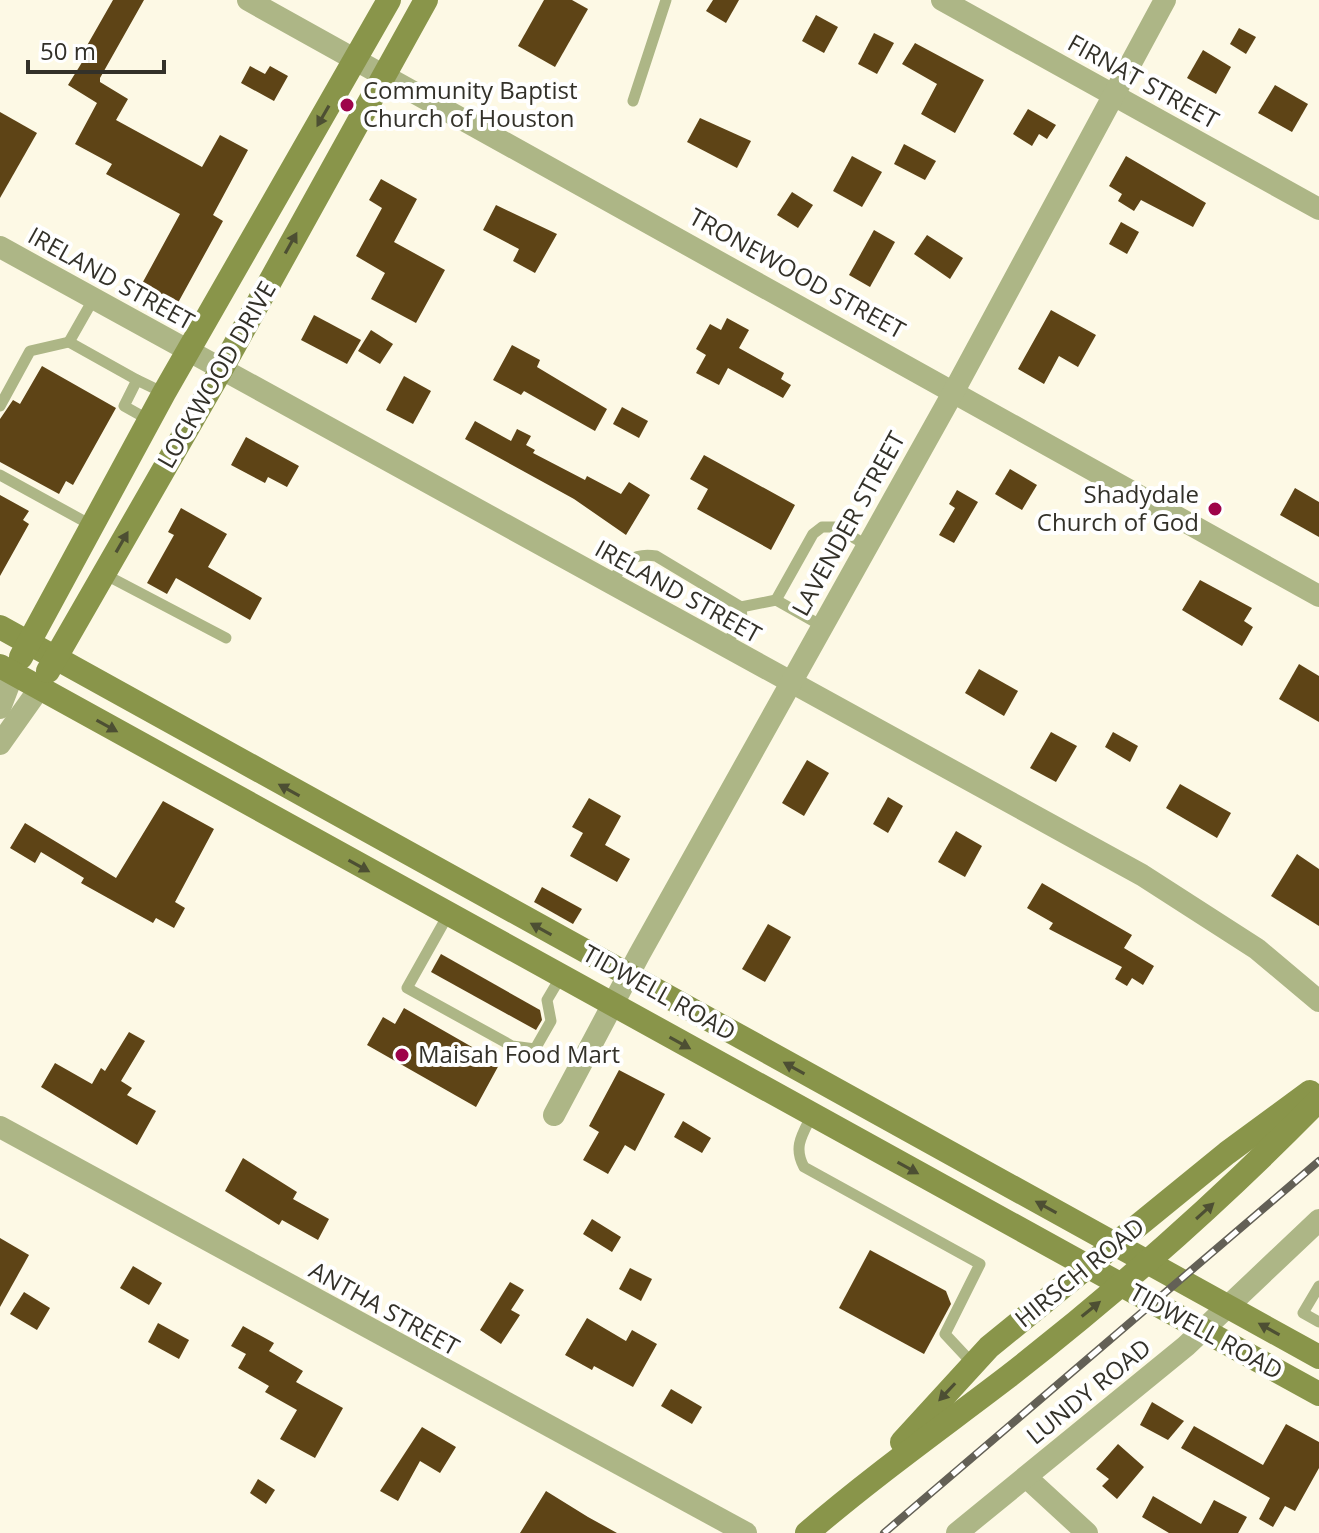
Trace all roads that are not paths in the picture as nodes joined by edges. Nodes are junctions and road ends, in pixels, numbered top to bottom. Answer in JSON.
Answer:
{"nodes":[{"id":1,"x":248,"y":0,"type":"edge"},
{"id":2,"x":389,"y":0,"type":"edge"},
{"id":3,"x":426,"y":0,"type":"edge"},
{"id":4,"x":666,"y":0,"type":"edge"},
{"id":5,"x":942,"y":0,"type":"edge"},
{"id":6,"x":1165,"y":0,"type":"edge"},
{"id":7,"x":356,"y":59,"type":"junction"},
{"id":8,"x":385,"y":75,"type":"junction"},
{"id":9,"x":1111,"y":95,"type":"junction"},
{"id":10,"x":633,"y":101,"type":"dead end"},
{"id":11,"x":1319,"y":209,"type":"edge"},
{"id":12,"x":2,"y":253,"type":"edge"},
{"id":13,"x":94,"y":298,"type":"junction"},
{"id":14,"x":69,"y":342,"type":"junction"},
{"id":15,"x":188,"y":352,"type":"junction"},
{"id":16,"x":221,"y":370,"type":"junction"},
{"id":17,"x":137,"y":380,"type":"junction"},
{"id":18,"x":954,"y":391,"type":"junction"},
{"id":19,"x":164,"y":393,"type":"junction"},
{"id":20,"x":0,"y":406,"type":"edge"},
{"id":21,"x":149,"y":421,"type":"junction"},
{"id":22,"x":0,"y":475,"type":"edge"},
{"id":23,"x":91,"y":525,"type":"junction"},
{"id":24,"x":866,"y":545,"type":"junction"},
{"id":25,"x":103,"y":573,"type":"junction"},
{"id":26,"x":610,"y":584,"type":"junction"},
{"id":27,"x":1319,"y":596,"type":"edge"},
{"id":28,"x":776,"y":600,"type":"junction"},
{"id":29,"x":741,"y":607,"type":"junction"},
{"id":30,"x":822,"y":626,"type":"junction"},
{"id":31,"x":0,"y":627,"type":"edge"},
{"id":32,"x":226,"y":638,"type":"dead end"},
{"id":33,"x":28,"y":643,"type":"junction"},
{"id":34,"x":725,"y":647,"type":"junction"},
{"id":35,"x":55,"y":658,"type":"junction"},
{"id":36,"x":7,"y":670,"type":"edge"},
{"id":37,"x":791,"y":684,"type":"junction"},
{"id":38,"x":39,"y":689,"type":"junction"},
{"id":39,"x":0,"y":708,"type":"edge"},
{"id":40,"x":0,"y":744,"type":"edge"},
{"id":41,"x":332,"y":814,"type":"junction"},
{"id":42,"x":316,"y":842,"type":"junction"},
{"id":43,"x":448,"y":915,"type":"junction"},
{"id":44,"x":627,"y":976,"type":"junction"},
{"id":45,"x":560,"y":978,"type":"junction"},
{"id":46,"x":1319,"y":1001,"type":"edge"},
{"id":47,"x":611,"y":1006,"type":"junction"},
{"id":48,"x":827,"y":1086,"type":"junction"},
{"id":49,"x":1319,"y":1086,"type":"edge"},
{"id":50,"x":1319,"y":1100,"type":"edge"},
{"id":51,"x":554,"y":1115,"type":"dead end"},
{"id":52,"x":812,"y":1115,"type":"junction"},
{"id":53,"x":0,"y":1127,"type":"edge"},
{"id":54,"x":1317,"y":1227,"type":"edge"},
{"id":55,"x":1114,"y":1245,"type":"junction"},
{"id":56,"x":1146,"y":1263,"type":"junction"},
{"id":57,"x":1088,"y":1266,"type":"junction"},
{"id":58,"x":1120,"y":1285,"type":"junction"},
{"id":59,"x":1319,"y":1286,"type":"edge"},
{"id":60,"x":1228,"y":1306,"type":"junction"},
{"id":61,"x":1319,"y":1322,"type":"edge"},
{"id":62,"x":1204,"y":1329,"type":"junction"},
{"id":63,"x":1319,"y":1357,"type":"edge"},
{"id":64,"x":973,"y":1364,"type":"junction"},
{"id":65,"x":1319,"y":1394,"type":"edge"},
{"id":66,"x":1026,"y":1477,"type":"junction"},
{"id":67,"x":862,"y":1485,"type":"junction"},
{"id":68,"x":746,"y":1533,"type":"edge"},
{"id":69,"x":807,"y":1533,"type":"edge"},
{"id":70,"x":957,"y":1533,"type":"edge"},
{"id":71,"x":1087,"y":1533,"type":"edge"}],
"edges":[{"from":1,"to":7,"type":"street","name":"TRONEWOOD STREET"},
{"from":2,"to":7,"type":"main road","name":"LOCKWOOD DRIVE"},
{"from":3,"to":8,"type":"main road","name":"LOCKWOOD DRIVE"},
{"from":4,"to":10,"type":"lane"},
{"from":5,"to":9,"type":"street","name":"FIRNAT STREET"},
{"from":6,"to":9,"type":"street","name":"LAVENDER STREET"},
{"from":7,"to":8,"type":"street","name":"TRONEWOOD STREET"},
{"from":7,"to":15,"type":"main road","name":"LOCKWOOD DRIVE","one_way":true},
{"from":16,"to":8,"type":"main road","name":"LOCKWOOD DRIVE","one_way":true},
{"from":8,"to":18,"type":"street","name":"TRONEWOOD STREET"},
{"from":9,"to":11,"type":"street","name":"FIRNAT STREET"},
{"from":9,"to":18,"type":"street","name":"LAVENDER STREET"},
{"from":12,"to":13,"type":"street","name":"IRELAND STREET"},
{"from":13,"to":14,"type":"lane"},
{"from":13,"to":15,"type":"street","name":"IRELAND STREET"},
{"from":14,"to":17,"type":"lane"},
{"from":14,"to":20,"type":"lane"},
{"from":15,"to":16,"type":"street","name":"IRELAND STREET"},
{"from":15,"to":19,"type":"main road","name":"LOCKWOOD DRIVE"},
{"from":25,"to":16,"type":"main road","name":"LOCKWOOD DRIVE","one_way":true},
{"from":16,"to":26,"type":"street","name":"IRELAND STREET"},
{"from":17,"to":19,"type":"lane"},
{"from":17,"to":21,"type":"lane"},
{"from":18,"to":24,"type":"street","name":"LAVENDER STREET"},
{"from":18,"to":27,"type":"street","name":"TRONEWOOD STREET"},
{"from":19,"to":21,"type":"main road","name":"LOCKWOOD DRIVE"},
{"from":21,"to":23,"type":"main road","name":"LOCKWOOD DRIVE"},
{"from":22,"to":23,"type":"lane"},
{"from":23,"to":33,"type":"main road","name":"LOCKWOOD DRIVE"},
{"from":24,"to":28,"type":"lane"},
{"from":24,"to":30,"type":"street","name":"LAVENDER STREET"},
{"from":25,"to":32,"type":"lane"},
{"from":25,"to":35,"type":"main road","name":"LOCKWOOD DRIVE"},
{"from":26,"to":29,"type":"lane"},
{"from":26,"to":34,"type":"street","name":"IRELAND STREET"},
{"from":28,"to":29,"type":"lane"},
{"from":28,"to":30,"type":"lane"},
{"from":29,"to":34,"type":"lane"},
{"from":30,"to":37,"type":"street","name":"LAVENDER STREET"},
{"from":31,"to":33,"type":"main road","name":"TIDWELL ROAD"},
{"from":33,"to":35,"type":"main road","name":"TIDWELL ROAD"},
{"from":33,"to":36,"type":"main road","name":"LOCKWOOD DRIVE"},
{"from":34,"to":37,"type":"street","name":"IRELAND STREET"},
{"from":35,"to":38,"type":"main road","name":"LOCKWOOD DRIVE"},
{"from":41,"to":35,"type":"main road","name":"TIDWELL ROAD","one_way":true},
{"from":36,"to":38,"type":"main road","name":"TIDWELL ROAD"},
{"from":36,"to":39,"type":"street","name":"LOCKWOOD DRIVE"},
{"from":37,"to":44,"type":"street","name":"LAVENDER STREET"},
{"from":37,"to":46,"type":"street","name":"IRELAND STREET"},
{"from":38,"to":40,"type":"street","name":"LOCKWOOD DRIVE"},
{"from":38,"to":42,"type":"main road","name":"TIDWELL ROAD","one_way":true},
{"from":41,"to":42,"type":"main road"},
{"from":44,"to":41,"type":"main road","name":"TIDWELL ROAD","one_way":true},
{"from":42,"to":43,"type":"main road","name":"TIDWELL ROAD","one_way":true},
{"from":43,"to":45,"type":"main road","name":"TIDWELL ROAD"},
{"from":43,"to":45,"type":"lane"},
{"from":44,"to":47,"type":"street","name":"LAVENDER STREET"},
{"from":48,"to":44,"type":"main road","name":"TIDWELL ROAD","one_way":true},
{"from":45,"to":47,"type":"main road","name":"TIDWELL ROAD"},
{"from":47,"to":51,"type":"street","name":"LAVENDER STREET"},
{"from":47,"to":52,"type":"main road","name":"TIDWELL ROAD","one_way":true},
{"from":48,"to":52,"type":"main road"},
{"from":55,"to":48,"type":"main road","name":"TIDWELL ROAD","one_way":true},
{"from":49,"to":55,"type":"main road","name":"HIRSCH ROAD"},
{"from":56,"to":50,"type":"main road","name":"HIRSCH ROAD","one_way":true},
{"from":52,"to":57,"type":"main road","name":"TIDWELL ROAD","one_way":true},
{"from":52,"to":64,"type":"lane"},
{"from":53,"to":68,"type":"street","name":"ANTHA STREET"},
{"from":54,"to":60,"type":"street","name":"LUNDY ROAD"},
{"from":55,"to":56,"type":"main road","name":"TIDWELL ROAD"},
{"from":55,"to":57,"type":"main road","name":"HIRSCH ROAD"},
{"from":56,"to":58,"type":"main road","name":"HIRSCH ROAD"},
{"from":56,"to":60,"type":"main road","name":"TIDWELL ROAD"},
{"from":57,"to":58,"type":"main road","name":"TIDWELL ROAD"},
{"from":57,"to":64,"type":"main road","name":"HIRSCH ROAD"},
{"from":58,"to":62,"type":"main road","name":"TIDWELL ROAD"},
{"from":67,"to":58,"type":"main road","name":"HIRSCH ROAD","one_way":true},
{"from":59,"to":61,"type":"lane"},
{"from":60,"to":62,"type":"street","name":"LUNDY ROAD"},
{"from":63,"to":60,"type":"main road","name":"TIDWELL ROAD","one_way":true},
{"from":62,"to":65,"type":"main road","name":"TIDWELL ROAD"},
{"from":62,"to":66,"type":"street","name":"LUNDY ROAD"},
{"from":64,"to":67,"type":"main road","name":"HIRSCH ROAD","one_way":true},
{"from":66,"to":70,"type":"street","name":"LUNDY ROAD"},
{"from":66,"to":71,"type":"street"},
{"from":67,"to":69,"type":"main road","name":"HIRSCH ROAD"}]}
